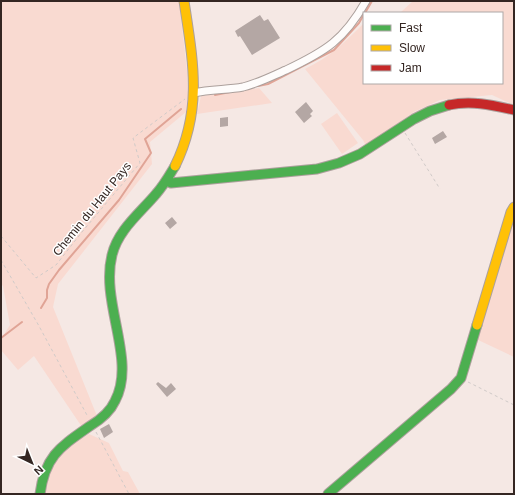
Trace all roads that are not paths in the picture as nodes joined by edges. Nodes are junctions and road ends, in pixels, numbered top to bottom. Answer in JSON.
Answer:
{"nodes":[{"id":1,"x":184,"y":1,"type":"edge"},
{"id":2,"x":366,"y":1,"type":"edge"},
{"id":3,"x":194,"y":93,"type":"junction"},
{"id":4,"x":514,"y":110,"type":"edge"},
{"id":5,"x":167,"y":181,"type":"junction"},
{"id":6,"x":514,"y":207,"type":"edge"},
{"id":7,"x":40,"y":494,"type":"edge"},
{"id":8,"x":328,"y":494,"type":"edge"}],
"edges":[{"from":1,"to":3,"type":"street"},
{"from":2,"to":3,"type":"street"},
{"from":3,"to":5,"type":"street"},
{"from":4,"to":5,"type":"street"},
{"from":5,"to":7,"type":"street"},
{"from":6,"to":8,"type":"street"}]}
